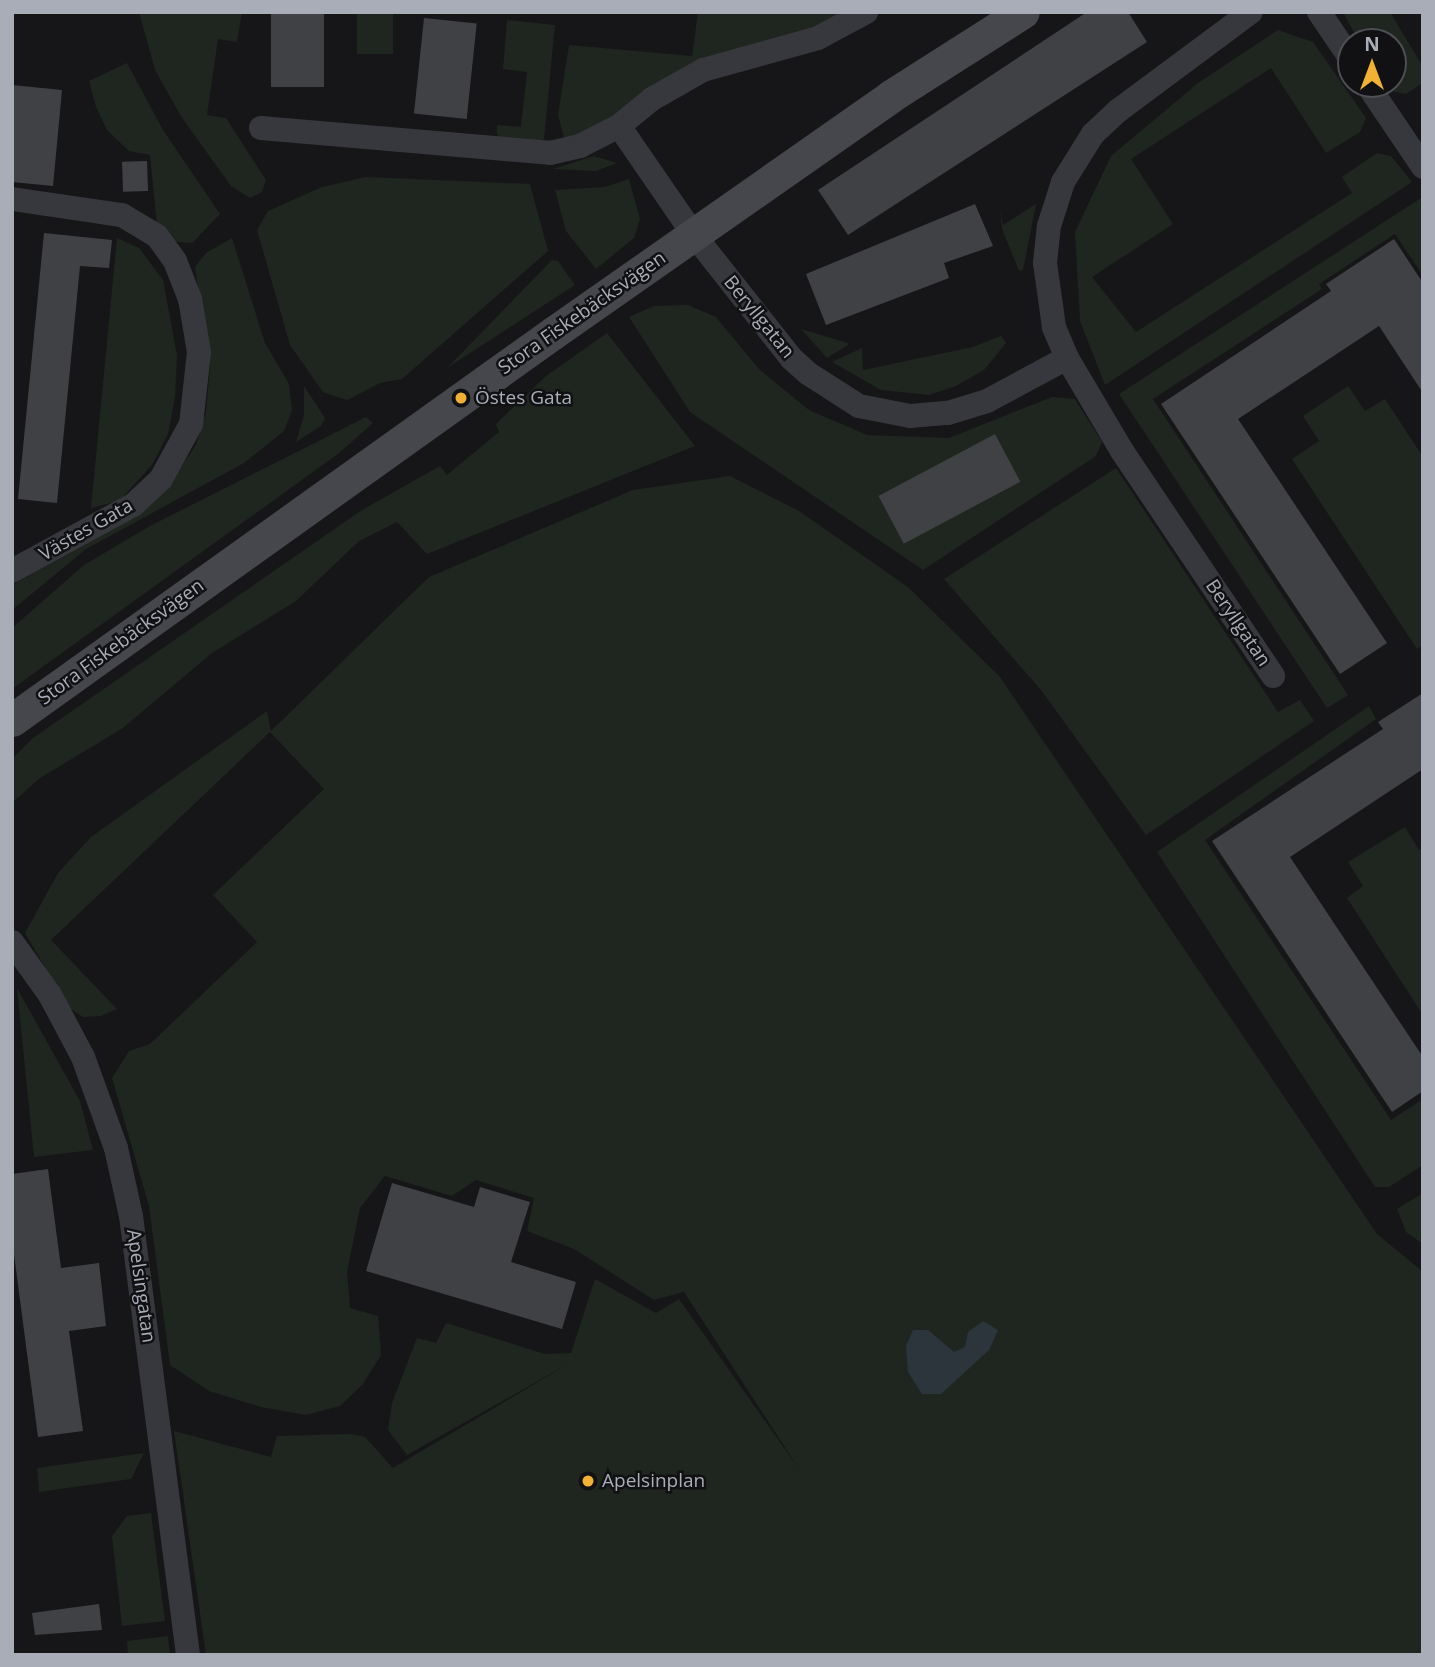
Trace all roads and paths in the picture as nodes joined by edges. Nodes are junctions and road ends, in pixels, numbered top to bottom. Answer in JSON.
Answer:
{"nodes":[{"id":1,"x":866,"y":12,"type":"edge"},
{"id":2,"x":1023,"y":12,"type":"edge"},
{"id":3,"x":1251,"y":12,"type":"edge"},
{"id":4,"x":1320,"y":12,"type":"edge"},
{"id":5,"x":1337,"y":38,"type":"edge"},
{"id":6,"x":1376,"y":98,"type":"edge"},
{"id":7,"x":619,"y":126,"type":"junction"},
{"id":8,"x":261,"y":128,"type":"dead end"},
{"id":9,"x":1423,"y":167,"type":"edge"},
{"id":10,"x":12,"y":199,"type":"edge"},
{"id":11,"x":694,"y":235,"type":"junction"},
{"id":12,"x":1067,"y":358,"type":"junction"},
{"id":13,"x":12,"y":571,"type":"edge"},
{"id":14,"x":1273,"y":676,"type":"dead end"},
{"id":15,"x":12,"y":720,"type":"edge"},
{"id":16,"x":12,"y":942,"type":"edge"},
{"id":17,"x":188,"y":1655,"type":"edge"}],
"edges":[{"from":1,"to":7,"type":"street"},
{"from":2,"to":11,"type":"street","name":"Stora Fiskebäcksvägen"},
{"from":3,"to":12,"type":"street","name":"Beryllgatan"},
{"from":4,"to":5,"type":"street"},
{"from":6,"to":9,"type":"street"},
{"from":7,"to":8,"type":"street"},
{"from":7,"to":11,"type":"street"},
{"from":10,"to":13,"type":"street","name":"Västes Gata"},
{"from":11,"to":12,"type":"street","name":"Beryllgatan"},
{"from":11,"to":15,"type":"street","name":"Stora Fiskebäcksvägen"},
{"from":12,"to":14,"type":"street","name":"Beryllgatan"},
{"from":16,"to":17,"type":"street","name":"Apelsingatan"}]}
